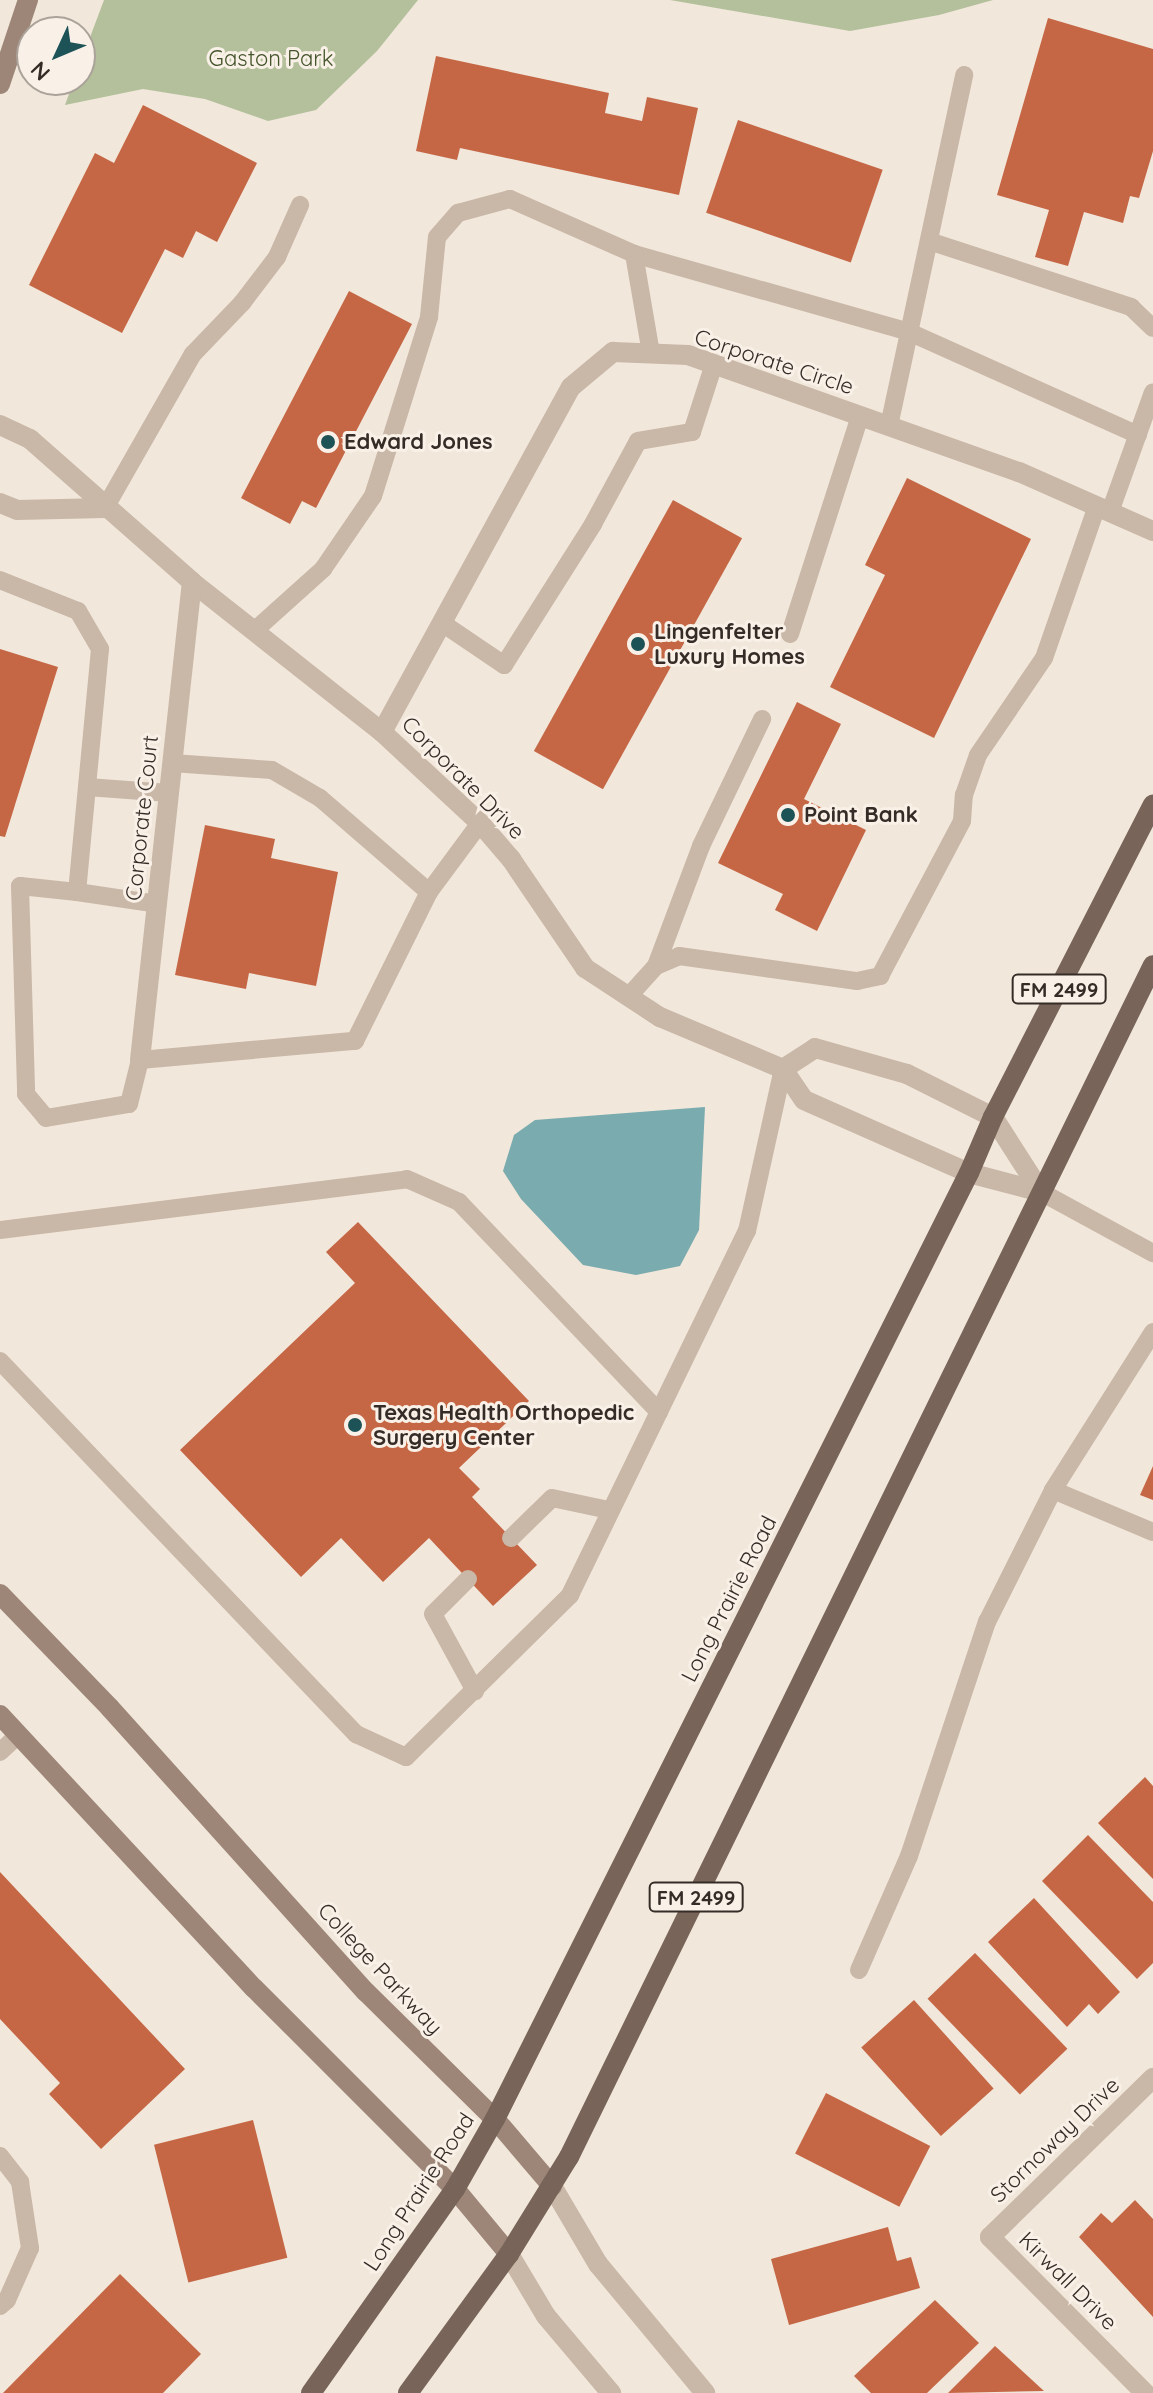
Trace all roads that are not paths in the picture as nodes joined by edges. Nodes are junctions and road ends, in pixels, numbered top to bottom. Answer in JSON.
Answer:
{"nodes":[{"id":1,"x":28,"y":0,"type":"edge"},
{"id":2,"x":964,"y":75,"type":"dead end"},
{"id":3,"x":0,"y":84,"type":"edge"},
{"id":4,"x":300,"y":205,"type":"dead end"},
{"id":5,"x":929,"y":241,"type":"junction"},
{"id":6,"x":634,"y":254,"type":"junction"},
{"id":7,"x":1153,"y":328,"type":"edge"},
{"id":8,"x":909,"y":332,"type":"junction"},
{"id":9,"x":651,"y":353,"type":"junction"},
{"id":10,"x":714,"y":364,"type":"junction"},
{"id":11,"x":1153,"y":392,"type":"edge"},
{"id":12,"x":860,"y":416,"type":"junction"},
{"id":13,"x":0,"y":425,"type":"edge"},
{"id":14,"x":889,"y":426,"type":"junction"},
{"id":15,"x":1138,"y":435,"type":"junction"},
{"id":16,"x":0,"y":503,"type":"edge"},
{"id":17,"x":105,"y":508,"type":"junction"},
{"id":18,"x":1104,"y":509,"type":"junction"},
{"id":19,"x":1153,"y":531,"type":"edge"},
{"id":20,"x":0,"y":580,"type":"edge"},
{"id":21,"x":192,"y":582,"type":"junction"},
{"id":22,"x":442,"y":623,"type":"junction"},
{"id":23,"x":254,"y":631,"type":"junction"},
{"id":24,"x":790,"y":634,"type":"dead end"},
{"id":25,"x":762,"y":719,"type":"dead end"},
{"id":26,"x":382,"y":732,"type":"junction"},
{"id":27,"x":172,"y":763,"type":"junction"},
{"id":28,"x":87,"y":787,"type":"junction"},
{"id":29,"x":169,"y":793,"type":"junction"},
{"id":30,"x":1153,"y":805,"type":"edge"},
{"id":31,"x":480,"y":823,"type":"junction"},
{"id":32,"x":77,"y":892,"type":"junction"},
{"id":33,"x":429,"y":892,"type":"junction"},
{"id":34,"x":157,"y":904,"type":"junction"},
{"id":35,"x":1153,"y":965,"type":"edge"},
{"id":36,"x":656,"y":966,"type":"junction"},
{"id":37,"x":628,"y":997,"type":"junction"},
{"id":38,"x":140,"y":1060,"type":"junction"},
{"id":39,"x":783,"y":1069,"type":"junction"},
{"id":40,"x":993,"y":1117,"type":"junction"},
{"id":41,"x":969,"y":1173,"type":"junction"},
{"id":42,"x":1041,"y":1192,"type":"junction"},
{"id":43,"x":0,"y":1230,"type":"edge"},
{"id":44,"x":1153,"y":1253,"type":"edge"},
{"id":45,"x":1153,"y":1332,"type":"edge"},
{"id":46,"x":0,"y":1361,"type":"edge"},
{"id":47,"x":659,"y":1412,"type":"junction"},
{"id":48,"x":1053,"y":1490,"type":"junction"},
{"id":49,"x":609,"y":1510,"type":"junction"},
{"id":50,"x":1153,"y":1532,"type":"edge"},
{"id":51,"x":511,"y":1538,"type":"dead end"},
{"id":52,"x":468,"y":1579,"type":"dead end"},
{"id":53,"x":0,"y":1594,"type":"edge"},
{"id":54,"x":475,"y":1691,"type":"junction"},
{"id":55,"x":0,"y":1715,"type":"edge"},
{"id":56,"x":18,"y":1735,"type":"junction"},
{"id":57,"x":0,"y":1752,"type":"edge"},
{"id":58,"x":859,"y":1970,"type":"dead end"},
{"id":59,"x":1153,"y":2078,"type":"edge"},
{"id":60,"x":495,"y":2119,"type":"junction"},
{"id":61,"x":0,"y":2156,"type":"edge"},
{"id":62,"x":552,"y":2186,"type":"junction"},
{"id":63,"x":455,"y":2189,"type":"junction"},
{"id":64,"x":990,"y":2237,"type":"joint"},
{"id":65,"x":509,"y":2254,"type":"junction"},
{"id":66,"x":0,"y":2306,"type":"edge"},
{"id":67,"x":311,"y":2393,"type":"edge"},
{"id":68,"x":408,"y":2393,"type":"edge"},
{"id":69,"x":611,"y":2393,"type":"edge"},
{"id":70,"x":705,"y":2393,"type":"edge"},
{"id":71,"x":1145,"y":2393,"type":"edge"}],
"edges":[{"from":1,"to":3,"type":"main road"},
{"from":2,"to":5,"type":"lane"},
{"from":4,"to":17,"type":"lane"},
{"from":5,"to":7,"type":"lane"},
{"from":5,"to":8,"type":"lane"},
{"from":6,"to":8,"type":"lane"},
{"from":6,"to":9,"type":"lane"},
{"from":6,"to":23,"type":"lane"},
{"from":8,"to":14,"type":"lane"},
{"from":8,"to":15,"type":"lane"},
{"from":9,"to":10,"type":"street","name":"Corporate Circle"},
{"from":9,"to":22,"type":"street","name":"Corporate Circle"},
{"from":10,"to":12,"type":"street","name":"Corporate Circle"},
{"from":10,"to":22,"type":"lane"},
{"from":11,"to":15,"type":"lane"},
{"from":12,"to":14,"type":"street","name":"Corporate Circle"},
{"from":12,"to":24,"type":"lane"},
{"from":13,"to":17,"type":"street","name":"Corporate Drive"},
{"from":14,"to":18,"type":"street","name":"Corporate Circle"},
{"from":15,"to":18,"type":"lane"},
{"from":16,"to":17,"type":"street"},
{"from":17,"to":21,"type":"street","name":"Corporate Drive"},
{"from":18,"to":19,"type":"street","name":"Corporate Circle"},
{"from":18,"to":36,"type":"lane"},
{"from":20,"to":28,"type":"lane"},
{"from":21,"to":23,"type":"street","name":"Corporate Drive"},
{"from":21,"to":27,"type":"street","name":"Corporate Court"},
{"from":22,"to":26,"type":"street","name":"Corporate Circle"},
{"from":23,"to":26,"type":"street","name":"Corporate Drive"},
{"from":25,"to":36,"type":"lane"},
{"from":26,"to":31,"type":"street","name":"Corporate Drive"},
{"from":27,"to":29,"type":"street","name":"Corporate Court"},
{"from":27,"to":33,"type":"lane"},
{"from":28,"to":29,"type":"lane"},
{"from":28,"to":32,"type":"lane"},
{"from":29,"to":34,"type":"street","name":"Corporate Court"},
{"from":30,"to":40,"type":"main road","name":"Long Prairie Road","number":"FM 2499"},
{"from":31,"to":33,"type":"lane"},
{"from":31,"to":37,"type":"street","name":"Corporate Drive"},
{"from":32,"to":34,"type":"lane"},
{"from":32,"to":38,"type":"lane"},
{"from":33,"to":38,"type":"lane"},
{"from":34,"to":38,"type":"street","name":"Corporate Court"},
{"from":35,"to":42,"type":"main road","number":"FM 2499"},
{"from":36,"to":37,"type":"lane"},
{"from":37,"to":39,"type":"street","name":"Corporate Drive"},
{"from":39,"to":40,"type":"street"},
{"from":39,"to":41,"type":"street"},
{"from":39,"to":47,"type":"lane"},
{"from":40,"to":41,"type":"main road","name":"Long Prairie Road","number":"FM 2499"},
{"from":40,"to":42,"type":"street"},
{"from":41,"to":42,"type":"street"},
{"from":41,"to":60,"type":"main road","name":"Long Prairie Road","number":"FM 2499"},
{"from":42,"to":44,"type":"lane"},
{"from":42,"to":62,"type":"main road","number":"FM 2499"},
{"from":43,"to":47,"type":"lane"},
{"from":45,"to":48,"type":"lane"},
{"from":46,"to":54,"type":"lane"},
{"from":47,"to":49,"type":"lane"},
{"from":48,"to":50,"type":"lane"},
{"from":48,"to":58,"type":"lane"},
{"from":49,"to":51,"type":"lane"},
{"from":49,"to":54,"type":"lane"},
{"from":52,"to":54,"type":"lane"},
{"from":53,"to":60,"type":"main road","name":"College Parkway"},
{"from":55,"to":56,"type":"main road"},
{"from":56,"to":57,"type":"lane"},
{"from":56,"to":63,"type":"main road"},
{"from":59,"to":64,"type":"street","name":"Stornoway Drive"},
{"from":60,"to":62,"type":"main road","name":"College Parkway"},
{"from":60,"to":63,"type":"main road","name":"Long Prairie Road","number":"FM 2499"},
{"from":61,"to":66,"type":"lane"},
{"from":62,"to":65,"type":"main road","number":"FM 2499"},
{"from":62,"to":70,"type":"street","name":"College Parkway"},
{"from":63,"to":65,"type":"main road"},
{"from":63,"to":67,"type":"main road","name":"Long Prairie Road","number":"FM 2499"},
{"from":64,"to":71,"type":"street","name":"Kirwall Drive"},
{"from":65,"to":68,"type":"main road","number":"FM 2499"},
{"from":65,"to":69,"type":"street"}]}
